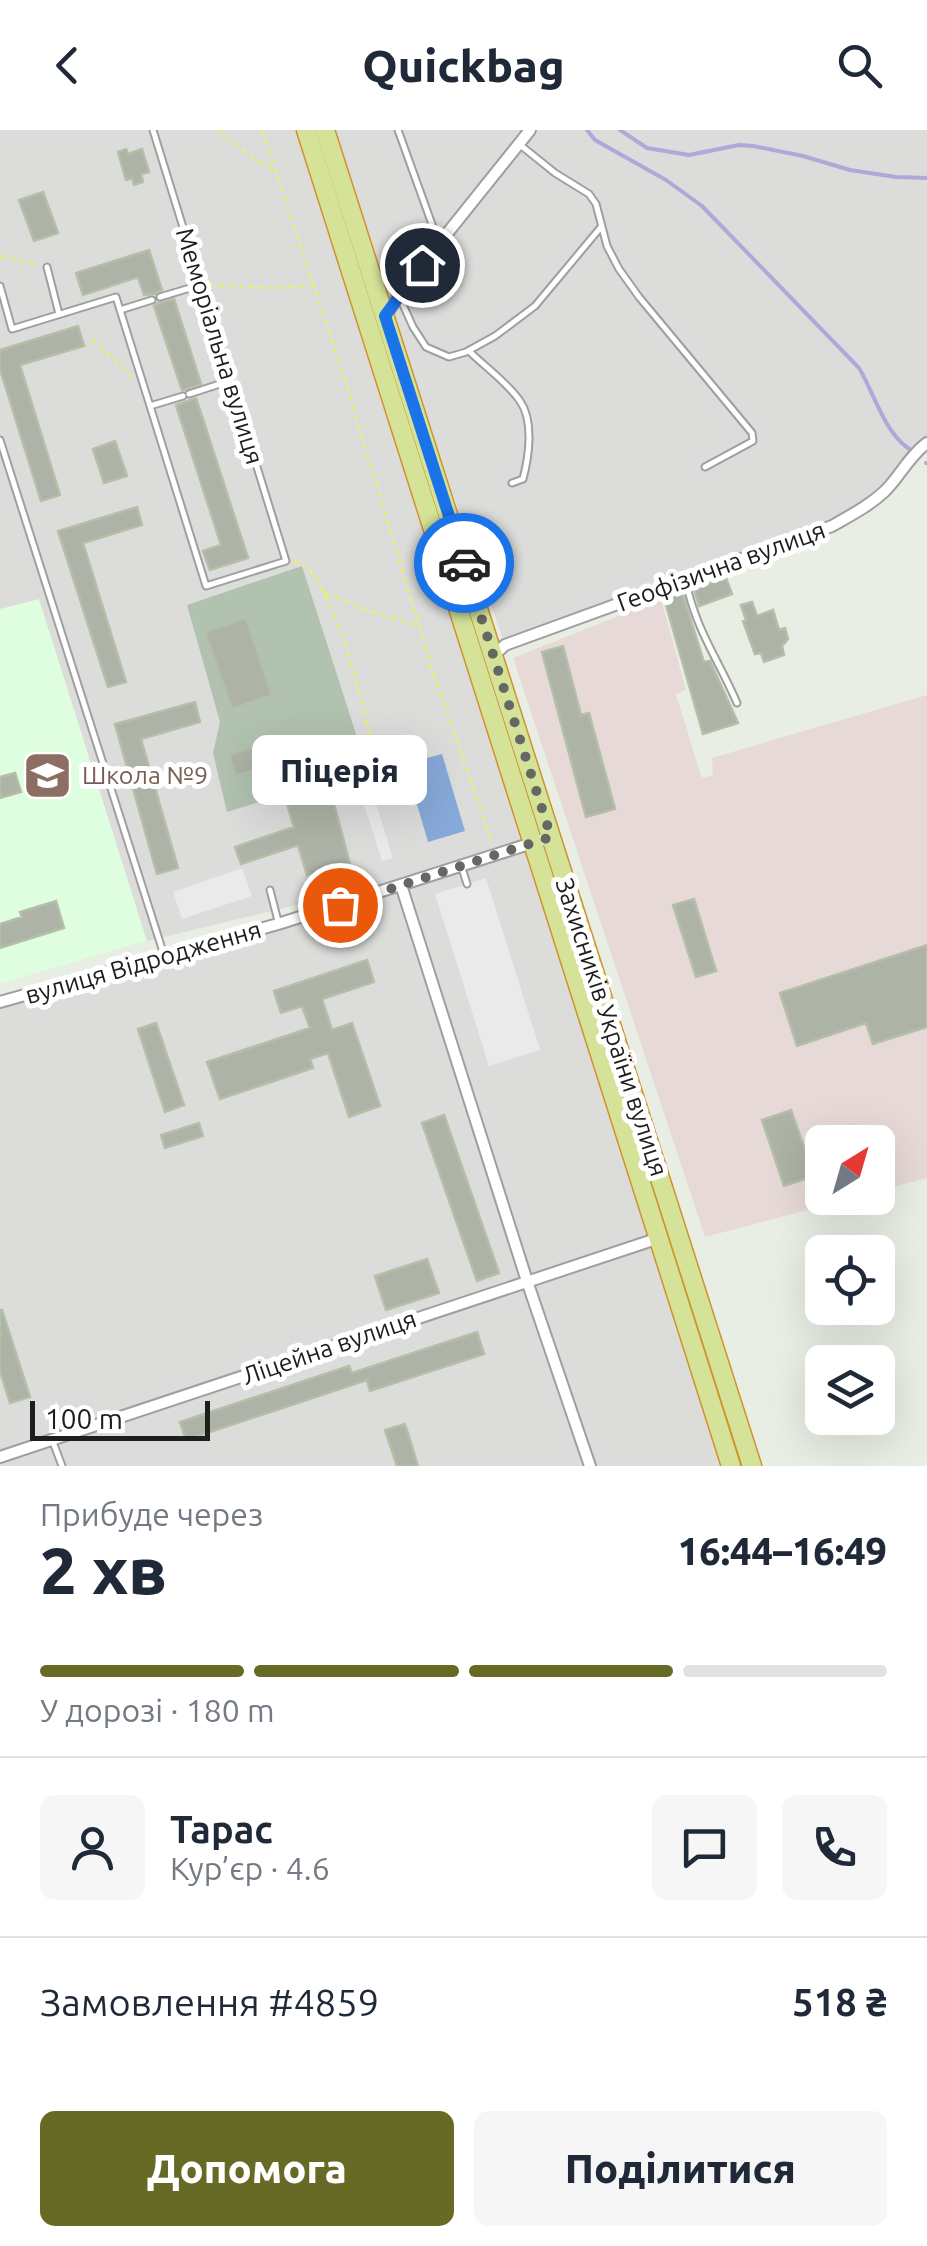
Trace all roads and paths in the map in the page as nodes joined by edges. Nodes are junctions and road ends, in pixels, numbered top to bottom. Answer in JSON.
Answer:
{"nodes":[{"id":1,"x":153,"y":130,"type":"edge"},
{"id":2,"x":219,"y":130,"type":"edge"},
{"id":3,"x":262,"y":130,"type":"edge"},
{"id":4,"x":306,"y":130,"type":"edge"},
{"id":5,"x":325,"y":130,"type":"edge"},
{"id":6,"x":398,"y":130,"type":"edge"},
{"id":7,"x":530,"y":130,"type":"edge"},
{"id":8,"x":519,"y":144,"type":"junction"},
{"id":9,"x":274,"y":170,"type":"junction"},
{"id":10,"x":602,"y":227,"type":"junction"},
{"id":11,"x":439,"y":244,"type":"junction"},
{"id":12,"x":0,"y":256,"type":"edge"},
{"id":13,"x":46,"y":267,"type":"joint"},
{"id":14,"x":201,"y":284,"type":"junction"},
{"id":15,"x":312,"y":284,"type":"junction"},
{"id":16,"x":0,"y":286,"type":"edge"},
{"id":17,"x":399,"y":296,"type":"junction"},
{"id":18,"x":120,"y":310,"type":"junction"},
{"id":19,"x":59,"y":314,"type":"junction"},
{"id":20,"x":385,"y":316,"type":"junction"},
{"id":21,"x":92,"y":339,"type":"dead end"},
{"id":22,"x":469,"y":350,"type":"junction"},
{"id":23,"x":230,"y":380,"type":"junction"},
{"id":24,"x":144,"y":389,"type":"junction"},
{"id":25,"x":150,"y":406,"type":"junction"},
{"id":26,"x":0,"y":440,"type":"edge"},
{"id":27,"x":927,"y":442,"type":"edge"},
{"id":28,"x":706,"y":467,"type":"dead end"},
{"id":29,"x":512,"y":483,"type":"dead end"},
{"id":30,"x":286,"y":562,"type":"junction"},
{"id":31,"x":686,"y":580,"type":"junction"},
{"id":32,"x":323,"y":592,"type":"junction"},
{"id":33,"x":419,"y":625,"type":"junction"},
{"id":34,"x":493,"y":656,"type":"junction"},
{"id":35,"x":737,"y":703,"type":"dead end"},
{"id":36,"x":366,"y":772,"type":"dead end"},
{"id":37,"x":542,"y":840,"type":"junction"},
{"id":38,"x":496,"y":854,"type":"junction"},
{"id":39,"x":462,"y":865,"type":"junction"},
{"id":40,"x":467,"y":884,"type":"dead end"},
{"id":41,"x":401,"y":886,"type":"junction"},
{"id":42,"x":270,"y":890,"type":"dead end"},
{"id":43,"x":278,"y":924,"type":"junction"},
{"id":44,"x":164,"y":955,"type":"junction"},
{"id":45,"x":0,"y":1002,"type":"edge"},
{"id":46,"x":658,"y":1238,"type":"junction"},
{"id":47,"x":528,"y":1280,"type":"junction"},
{"id":48,"x":52,"y":1440,"type":"junction"},
{"id":49,"x":0,"y":1457,"type":"edge"},
{"id":50,"x":62,"y":1466,"type":"edge"},
{"id":51,"x":590,"y":1466,"type":"edge"},
{"id":52,"x":730,"y":1466,"type":"edge"},
{"id":53,"x":752,"y":1466,"type":"edge"}],
"edges":[{"from":1,"to":14,"type":"lane","name":"Меморіальна вулиця"},
{"from":2,"to":9,"type":"path"},
{"from":3,"to":9,"type":"path"},
{"from":4,"to":37,"type":"highway","name":"Захисників України вулиця"},
{"from":5,"to":20,"type":"highway","name":"Захисників України вулиця"},
{"from":6,"to":11,"type":"lane"},
{"from":7,"to":8,"type":"street"},
{"from":8,"to":10,"type":"lane"},
{"from":8,"to":11,"type":"street"},
{"from":9,"to":15,"type":"path"},
{"from":10,"to":22,"type":"lane"},
{"from":10,"to":28,"type":"lane"},
{"from":11,"to":17,"type":"street"},
{"from":12,"to":13,"type":"path"},
{"from":13,"to":19,"type":"lane"},
{"from":14,"to":15,"type":"path"},
{"from":14,"to":18,"type":"lane"},
{"from":14,"to":23,"type":"lane","name":"Меморіальна вулиця"},
{"from":15,"to":33,"type":"path"},
{"from":16,"to":19,"type":"lane"},
{"from":17,"to":20,"type":"street"},
{"from":17,"to":22,"type":"lane"},
{"from":18,"to":19,"type":"lane"},
{"from":18,"to":24,"type":"lane"},
{"from":20,"to":34,"type":"highway","name":"Захисників України вулиця"},
{"from":21,"to":24,"type":"path"},
{"from":22,"to":29,"type":"lane"},
{"from":23,"to":25,"type":"lane"},
{"from":23,"to":30,"type":"lane","name":"Меморіальна вулиця"},
{"from":24,"to":25,"type":"lane"},
{"from":25,"to":30,"type":"lane"},
{"from":26,"to":44,"type":"lane"},
{"from":27,"to":31,"type":"street","name":"Геофізична вулиця"},
{"from":30,"to":32,"type":"path"},
{"from":31,"to":34,"type":"street","name":"Геофізична вулиця"},
{"from":31,"to":35,"type":"lane"},
{"from":32,"to":33,"type":"path"},
{"from":32,"to":36,"type":"path"},
{"from":33,"to":38,"type":"path"},
{"from":34,"to":37,"type":"highway","name":"Захисників України вулиця"},
{"from":37,"to":38,"type":"street","name":"вулиця Відродження"},
{"from":37,"to":46,"type":"highway","name":"Захисників України вулиця"},
{"from":37,"to":53,"type":"highway","name":"Захисників України вулиця"},
{"from":38,"to":39,"type":"street","name":"вулиця Відродження"},
{"from":39,"to":40,"type":"lane"},
{"from":39,"to":41,"type":"street","name":"вулиця Відродження"},
{"from":41,"to":43,"type":"street","name":"вулиця Відродження"},
{"from":41,"to":47,"type":"street"},
{"from":42,"to":43,"type":"lane"},
{"from":43,"to":44,"type":"street","name":"вулиця Відродження"},
{"from":44,"to":45,"type":"street","name":"вулиця Відродження"},
{"from":46,"to":47,"type":"street","name":"Ліцейна вулиця"},
{"from":46,"to":52,"type":"highway","name":"Захисників України вулиця"},
{"from":47,"to":48,"type":"street","name":"Ліцейна вулиця"},
{"from":47,"to":51,"type":"street"},
{"from":48,"to":49,"type":"street","name":"Ліцейна вулиця"},
{"from":48,"to":50,"type":"lane"}]}
